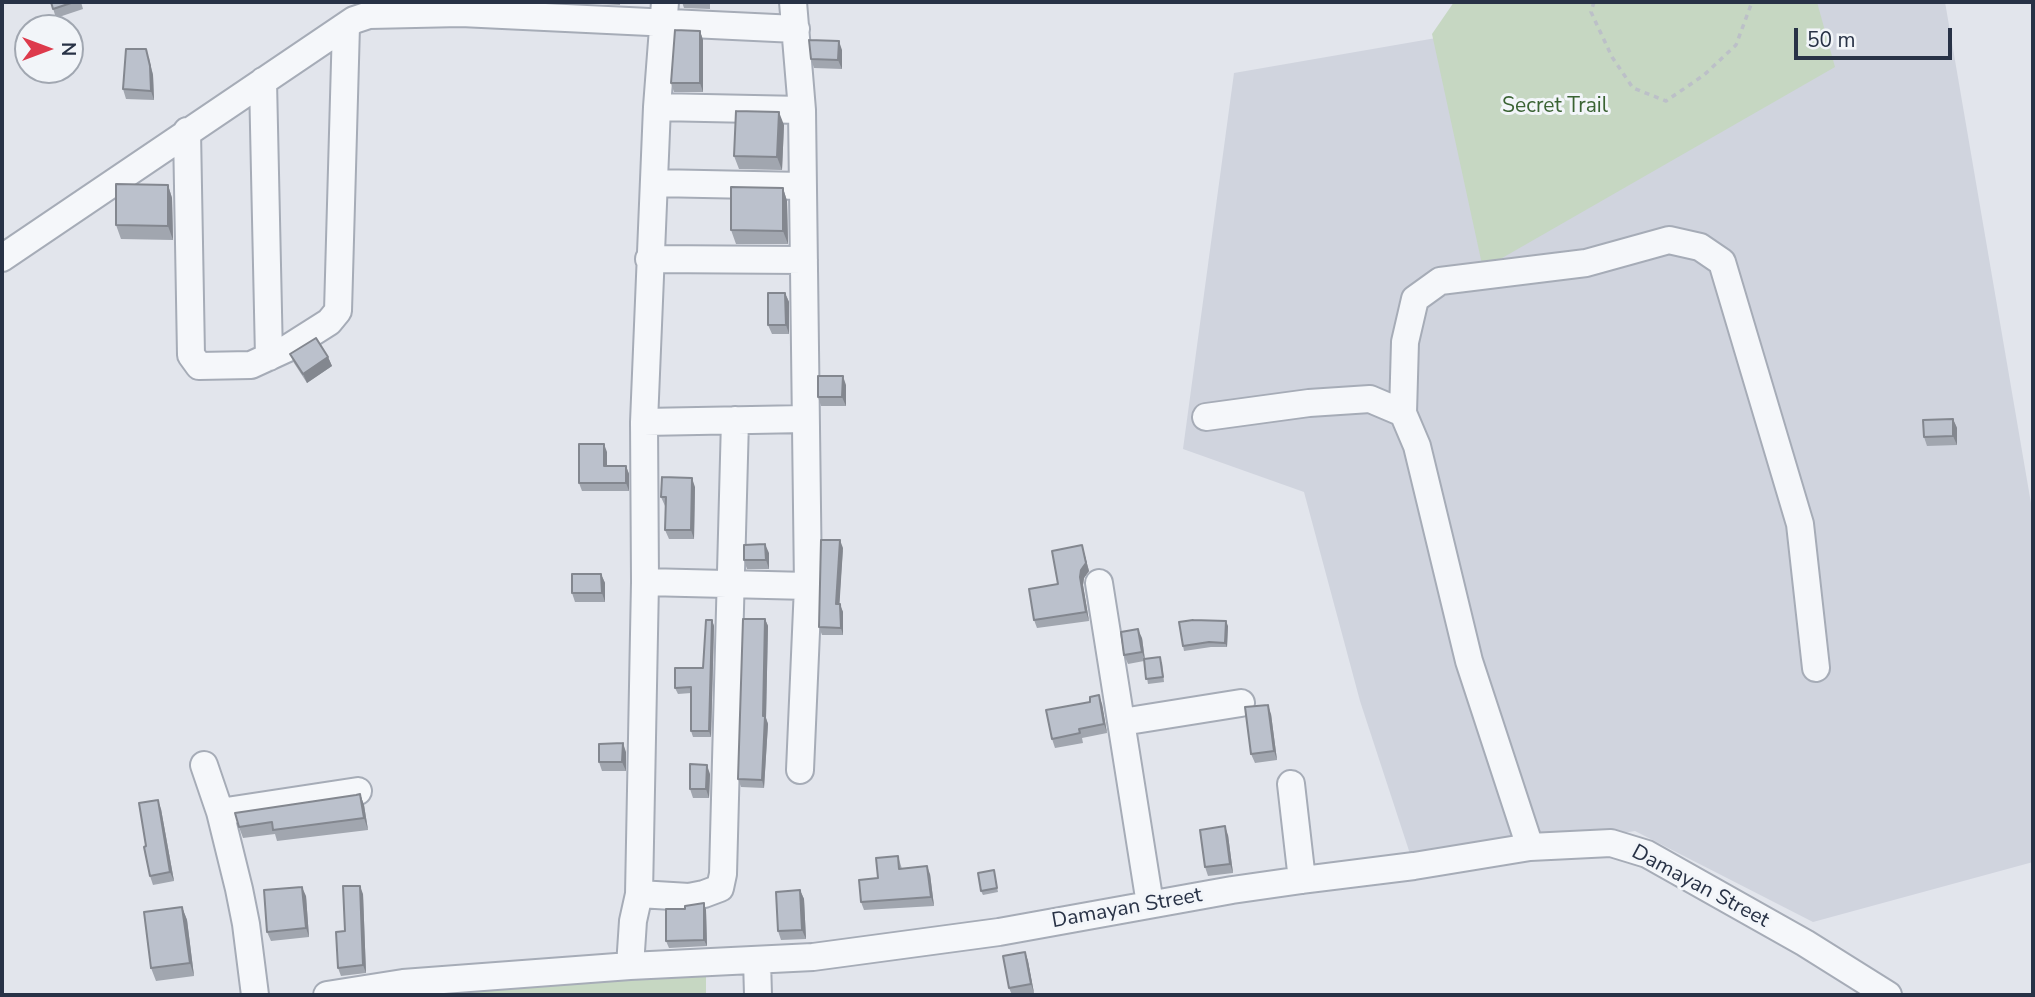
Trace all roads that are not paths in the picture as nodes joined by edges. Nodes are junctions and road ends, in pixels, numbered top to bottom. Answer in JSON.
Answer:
{"nodes":[{"id":1,"x":793,"y":2,"type":"edge"},
{"id":2,"x":664,"y":12,"type":"edge"},
{"id":3,"x":346,"y":26,"type":"junction"},
{"id":4,"x":796,"y":29,"type":"junction"},
{"id":5,"x":263,"y":80,"type":"junction"},
{"id":6,"x":657,"y":107,"type":"junction"},
{"id":7,"x":802,"y":110,"type":"junction"},
{"id":8,"x":187,"y":131,"type":"junction"},
{"id":9,"x":654,"y":183,"type":"junction"},
{"id":10,"x":803,"y":186,"type":"junction"},
{"id":11,"x":2,"y":258,"type":"edge"},
{"id":12,"x":649,"y":259,"type":"junction"},
{"id":13,"x":804,"y":260,"type":"junction"},
{"id":14,"x":269,"y":357,"type":"junction"},
{"id":15,"x":1403,"y":413,"type":"junction"},
{"id":16,"x":1206,"y":417,"type":"dead end"},
{"id":17,"x":805,"y":419,"type":"junction"},
{"id":18,"x":735,"y":420,"type":"junction"},
{"id":19,"x":644,"y":422,"type":"junction"},
{"id":20,"x":645,"y":582,"type":"junction"},
{"id":21,"x":1099,"y":583,"type":"dead end"},
{"id":22,"x":732,"y":585,"type":"junction"},
{"id":23,"x":808,"y":586,"type":"junction"},
{"id":24,"x":1816,"y":668,"type":"dead end"},
{"id":25,"x":1241,"y":704,"type":"dead end"},
{"id":26,"x":1122,"y":722,"type":"junction"},
{"id":27,"x":204,"y":765,"type":"dead end"},
{"id":28,"x":800,"y":770,"type":"dead end"},
{"id":29,"x":1291,"y":784,"type":"dead end"},
{"id":30,"x":358,"y":791,"type":"edge"},
{"id":31,"x":220,"y":812,"type":"junction"},
{"id":32,"x":1530,"y":847,"type":"junction"},
{"id":33,"x":1302,"y":880,"type":"junction"},
{"id":34,"x":639,"y":894,"type":"junction"},
{"id":35,"x":1150,"y":904,"type":"junction"},
{"id":36,"x":757,"y":960,"type":"junction"},
{"id":37,"x":630,"y":966,"type":"junction"},
{"id":38,"x":255,"y":995,"type":"edge"},
{"id":39,"x":327,"y":995,"type":"edge"},
{"id":40,"x":758,"y":995,"type":"edge"},
{"id":41,"x":1888,"y":995,"type":"edge"}],
"edges":[{"from":1,"to":4,"type":"street"},
{"from":2,"to":3,"type":"street"},
{"from":2,"to":4,"type":"street"},
{"from":2,"to":6,"type":"street"},
{"from":3,"to":5,"type":"street"},
{"from":3,"to":14,"type":"street"},
{"from":4,"to":7,"type":"street"},
{"from":5,"to":8,"type":"street"},
{"from":5,"to":14,"type":"street"},
{"from":6,"to":7,"type":"street"},
{"from":6,"to":9,"type":"street"},
{"from":7,"to":10,"type":"street"},
{"from":8,"to":11,"type":"street"},
{"from":8,"to":14,"type":"street"},
{"from":9,"to":10,"type":"street"},
{"from":9,"to":12,"type":"street"},
{"from":10,"to":13,"type":"street"},
{"from":12,"to":13,"type":"street"},
{"from":12,"to":19,"type":"street"},
{"from":13,"to":17,"type":"street"},
{"from":15,"to":16,"type":"street"},
{"from":15,"to":24,"type":"street"},
{"from":15,"to":32,"type":"street"},
{"from":17,"to":18,"type":"street"},
{"from":17,"to":23,"type":"street"},
{"from":18,"to":19,"type":"street"},
{"from":18,"to":22,"type":"street"},
{"from":19,"to":20,"type":"street"},
{"from":20,"to":22,"type":"street"},
{"from":20,"to":34,"type":"street"},
{"from":21,"to":26,"type":"street"},
{"from":22,"to":23,"type":"street"},
{"from":22,"to":34,"type":"street"},
{"from":23,"to":28,"type":"street"},
{"from":25,"to":26,"type":"street"},
{"from":26,"to":35,"type":"street"},
{"from":27,"to":31,"type":"street"},
{"from":29,"to":33,"type":"street"},
{"from":30,"to":31,"type":"street"},
{"from":31,"to":38,"type":"street"},
{"from":32,"to":33,"type":"street","name":"Damayan Street"},
{"from":32,"to":41,"type":"street","name":"Damayan Street"},
{"from":33,"to":35,"type":"street","name":"Damayan Street"},
{"from":34,"to":37,"type":"street"},
{"from":35,"to":36,"type":"street","name":"Damayan Street"},
{"from":36,"to":37,"type":"street","name":"Damayan Street"},
{"from":36,"to":40,"type":"street"},
{"from":37,"to":39,"type":"street","name":"Damayan Street"}]}
